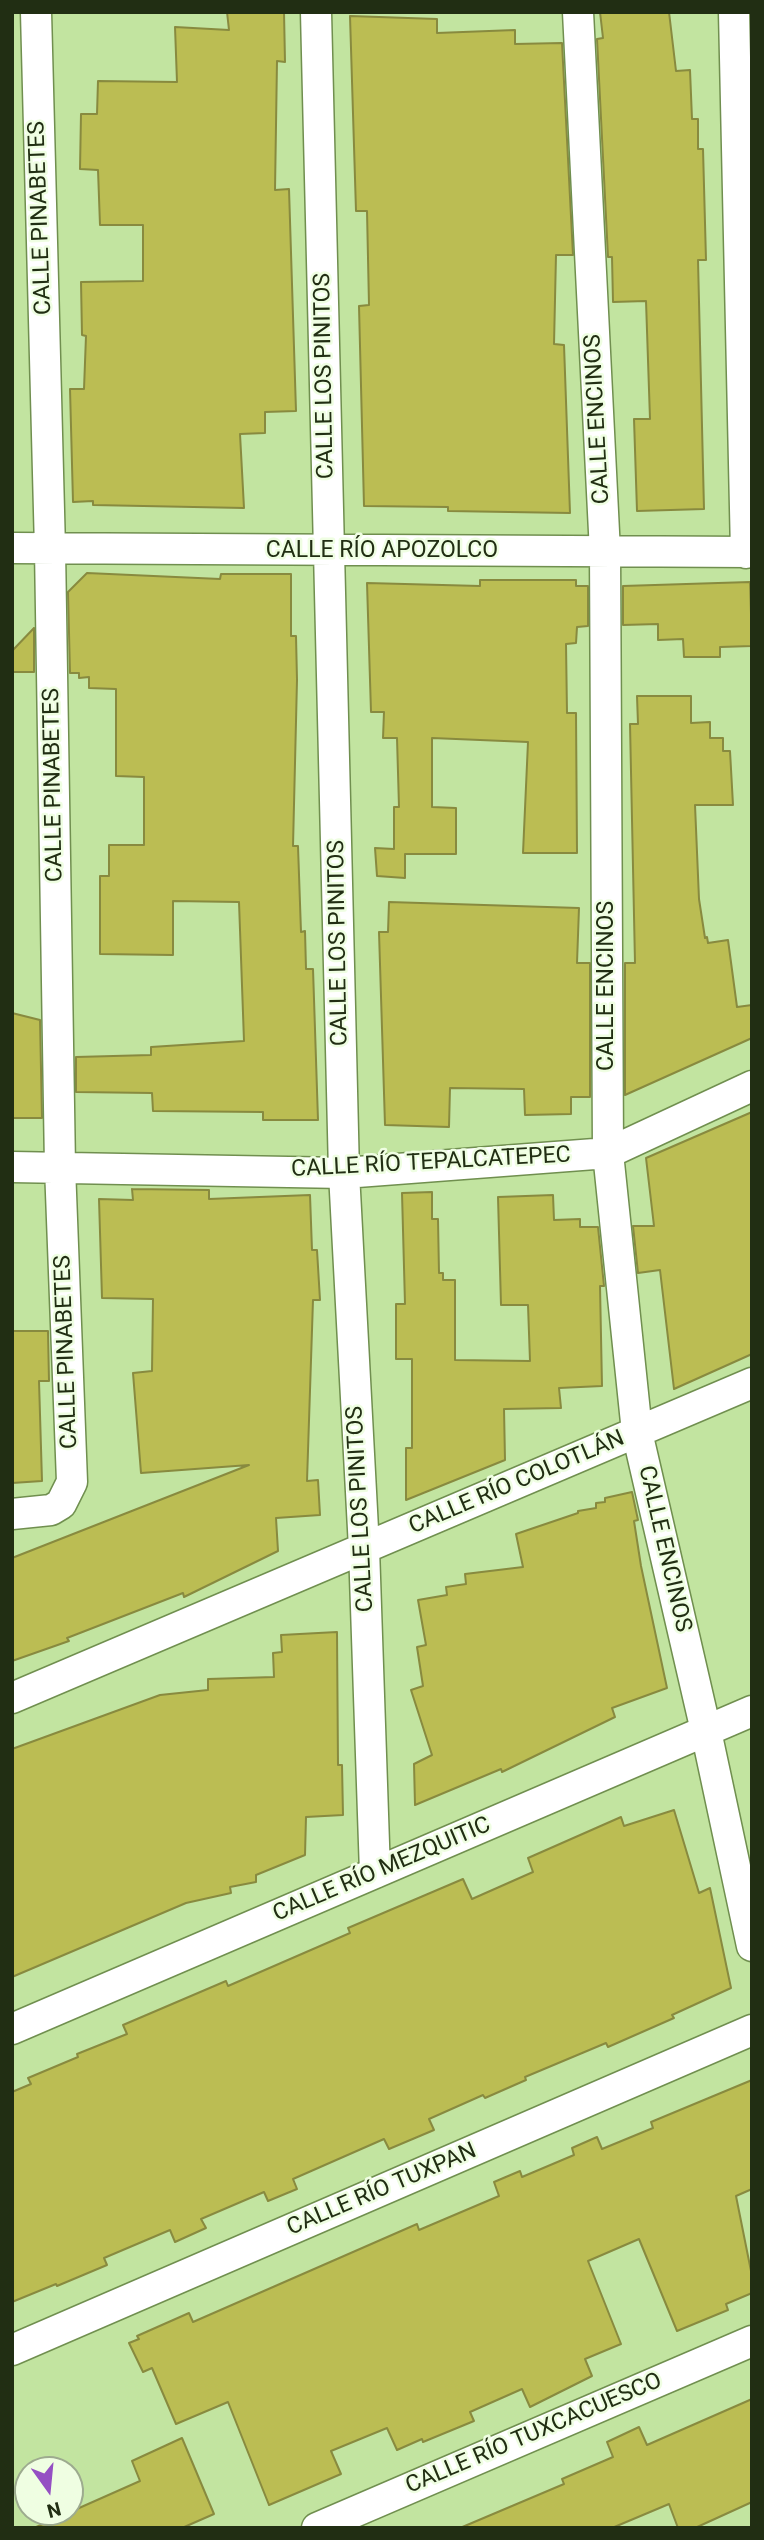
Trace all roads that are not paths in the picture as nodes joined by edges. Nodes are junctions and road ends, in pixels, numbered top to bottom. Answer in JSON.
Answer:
{"nodes":[{"id":1,"x":36,"y":12,"type":"edge"},
{"id":2,"x":316,"y":12,"type":"edge"},
{"id":3,"x":578,"y":12,"type":"edge"},
{"id":4,"x":734,"y":12,"type":"edge"},
{"id":5,"x":12,"y":548,"type":"edge"},
{"id":6,"x":50,"y":548,"type":"junction"},
{"id":7,"x":330,"y":550,"type":"junction"},
{"id":8,"x":605,"y":552,"type":"junction"},
{"id":9,"x":749,"y":553,"type":"edge"},
{"id":10,"x":752,"y":1086,"type":"edge"},
{"id":11,"x":608,"y":1153,"type":"junction"},
{"id":12,"x":12,"y":1167,"type":"edge"},
{"id":13,"x":60,"y":1167,"type":"junction"},
{"id":14,"x":344,"y":1173,"type":"junction"},
{"id":15,"x":752,"y":1383,"type":"edge"},
{"id":16,"x":637,"y":1432,"type":"junction"},
{"id":17,"x":12,"y":1514,"type":"edge"},
{"id":18,"x":364,"y":1548,"type":"junction"},
{"id":19,"x":12,"y":1698,"type":"edge"},
{"id":20,"x":752,"y":1711,"type":"edge"},
{"id":21,"x":706,"y":1731,"type":"junction"},
{"id":22,"x":375,"y":1873,"type":"junction"},
{"id":23,"x":752,"y":1947,"type":"edge"},
{"id":24,"x":12,"y":2029,"type":"edge"},
{"id":25,"x":752,"y":2030,"type":"edge"},
{"id":26,"x":752,"y":2341,"type":"edge"},
{"id":27,"x":12,"y":2350,"type":"edge"},
{"id":28,"x":317,"y":2528,"type":"edge"}],
"edges":[{"from":1,"to":6,"type":"street","name":"CALLE PINABETES"},
{"from":2,"to":7,"type":"street","name":"CALLE LOS PINITOS"},
{"from":3,"to":8,"type":"street","name":"CALLE ENCINOS"},
{"from":4,"to":9,"type":"street"},
{"from":5,"to":6,"type":"street","name":"CALLE RÍO APOZOLCO"},
{"from":6,"to":7,"type":"street","name":"CALLE RÍO APOZOLCO"},
{"from":6,"to":13,"type":"street","name":"CALLE PINABETES"},
{"from":7,"to":8,"type":"street","name":"CALLE RÍO APOZOLCO"},
{"from":7,"to":14,"type":"street","name":"CALLE LOS PINITOS"},
{"from":8,"to":9,"type":"street","name":"CALLE RÍO APOZOLCO"},
{"from":8,"to":11,"type":"street","name":"CALLE ENCINOS"},
{"from":10,"to":11,"type":"street","name":"CALLE RÍO TEPALCATEPEC"},
{"from":11,"to":14,"type":"street","name":"CALLE RÍO TEPALCATEPEC"},
{"from":11,"to":16,"type":"street","name":"CALLE ENCINOS"},
{"from":12,"to":13,"type":"street","name":"CALLE RÍO TEPALCATEPEC"},
{"from":13,"to":14,"type":"street","name":"CALLE RÍO TEPALCATEPEC"},
{"from":13,"to":17,"type":"street","name":"CALLE PINABETES"},
{"from":14,"to":18,"type":"street","name":"CALLE LOS PINITOS"},
{"from":15,"to":16,"type":"street","name":"CALLE RÍO COLOTLÁN"},
{"from":16,"to":18,"type":"street","name":"CALLE RÍO COLOTLÁN"},
{"from":16,"to":21,"type":"street","name":"CALLE ENCINOS"},
{"from":18,"to":19,"type":"street","name":"CALLE RÍO COLOTLÁN"},
{"from":18,"to":22,"type":"street","name":"CALLE LOS PINITOS"},
{"from":20,"to":21,"type":"street","name":"CALLE RÍO MEZQUITIC"},
{"from":21,"to":22,"type":"street","name":"CALLE RÍO MEZQUITIC"},
{"from":21,"to":23,"type":"street","name":"CALLE ENCINOS"},
{"from":22,"to":24,"type":"street","name":"CALLE RÍO MEZQUITIC"},
{"from":25,"to":27,"type":"street","name":"CALLE RÍO TUXPAN"},
{"from":26,"to":28,"type":"street","name":"CALLE RÍO TUXCACUESCO"}]}
